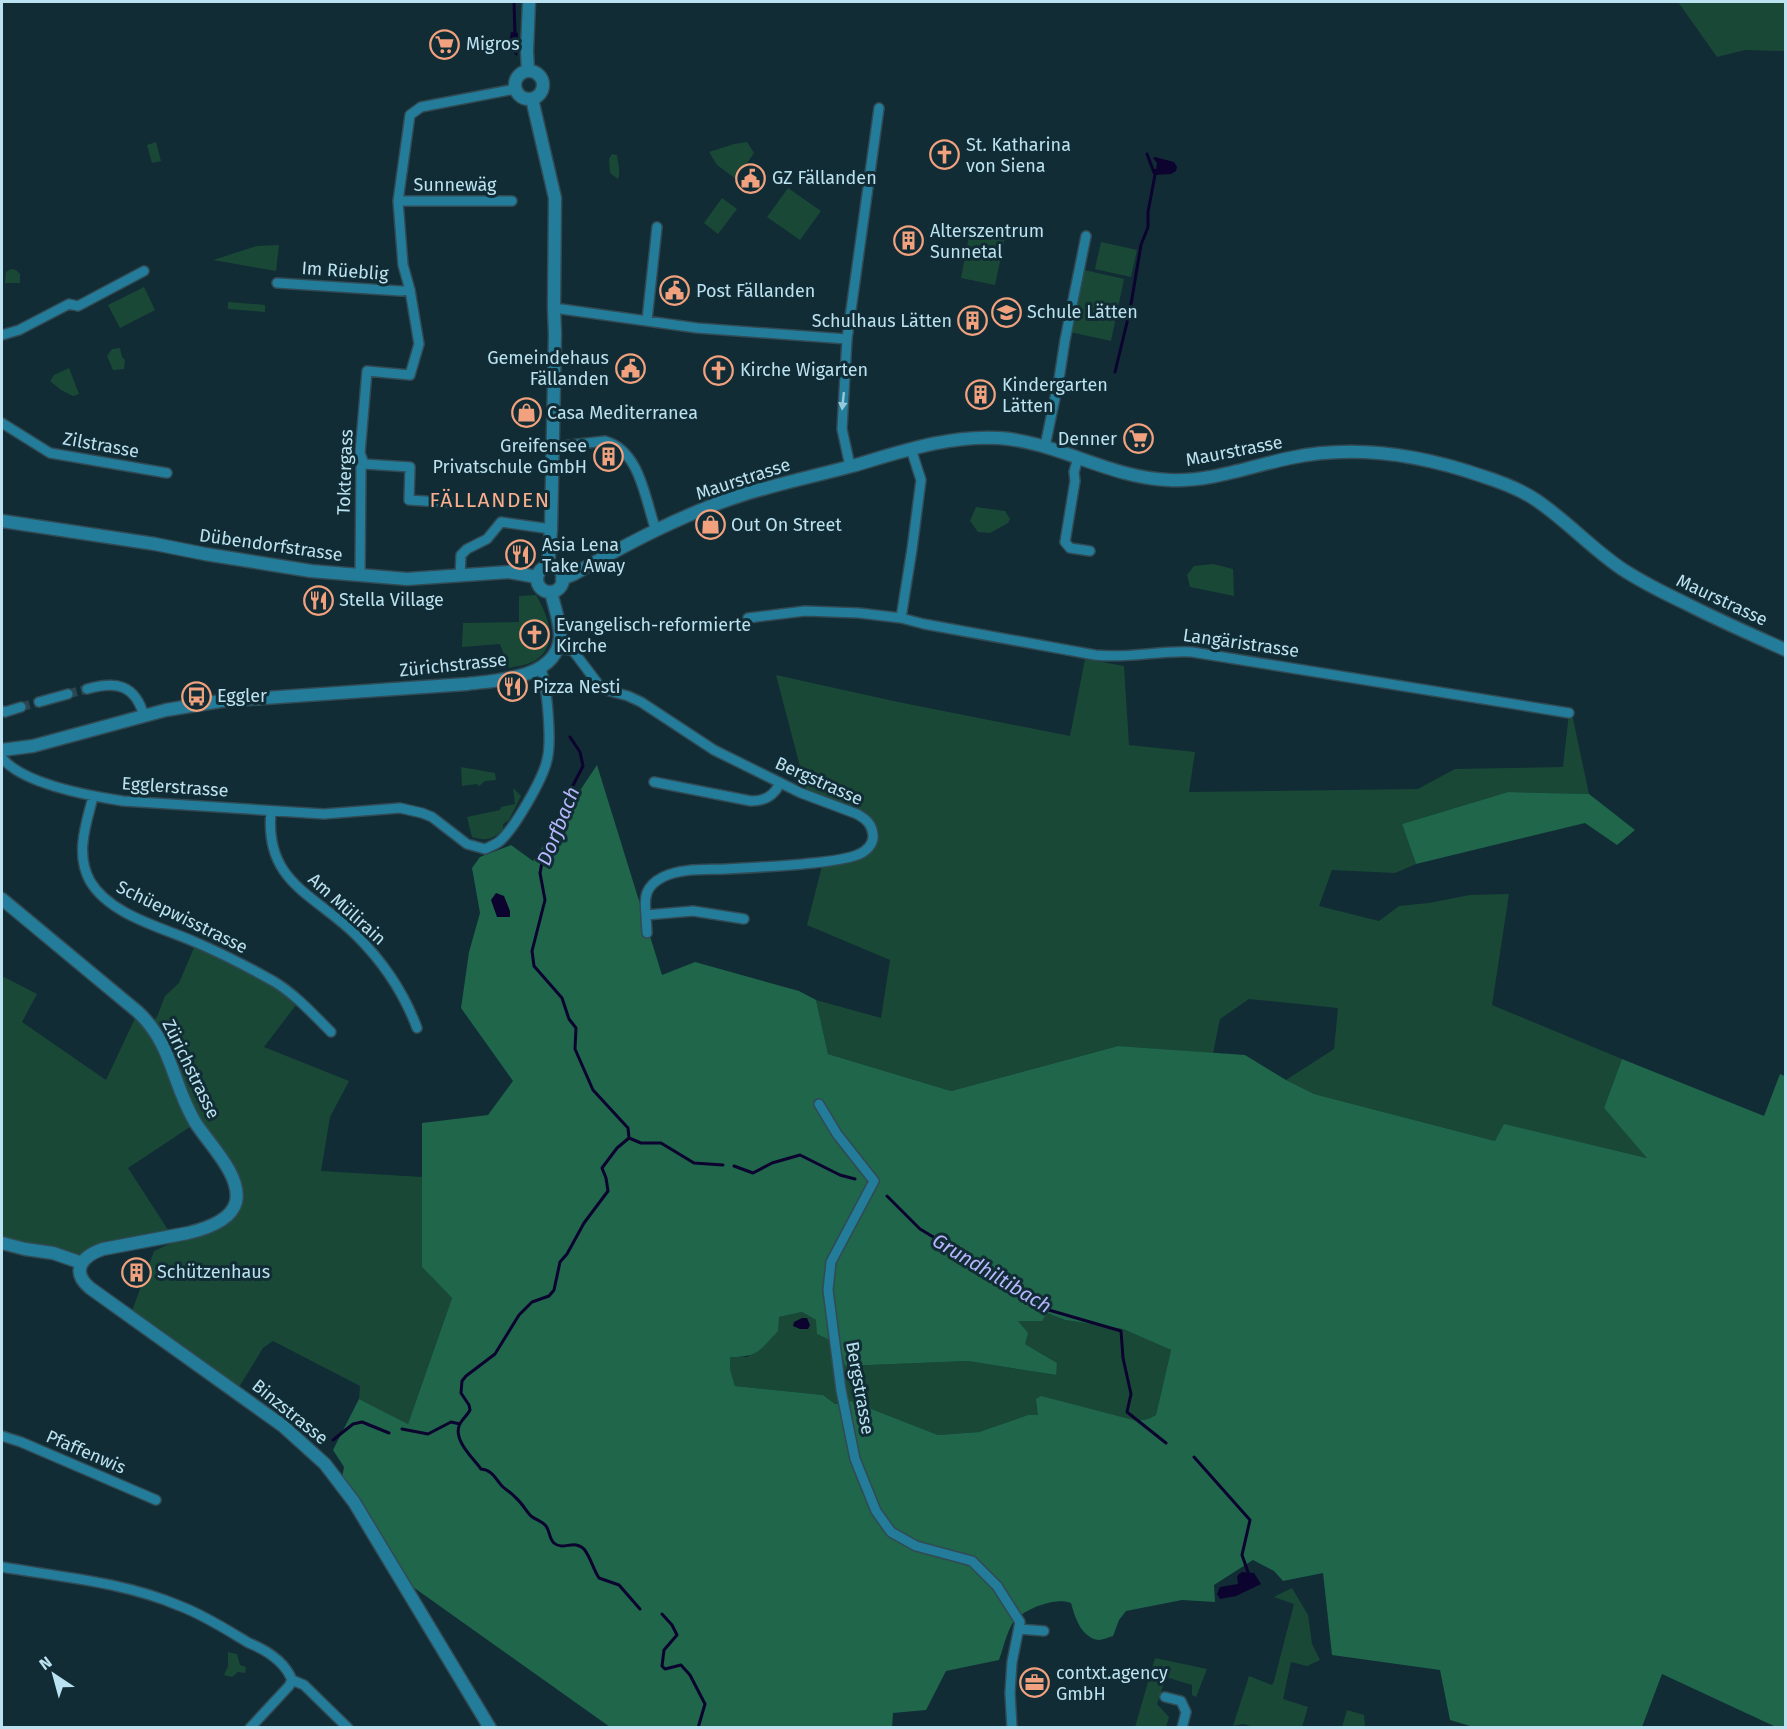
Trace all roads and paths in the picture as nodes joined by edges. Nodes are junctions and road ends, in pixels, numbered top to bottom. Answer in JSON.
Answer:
{"nodes":[{"id":1,"x":528,"y":2,"type":"edge"},
{"id":2,"x":528,"y":71,"type":"junction"},
{"id":3,"x":515,"y":89,"type":"junction"},
{"id":4,"x":532,"y":99,"type":"junction"},
{"id":5,"x":879,"y":108,"type":"dead end"},
{"id":6,"x":398,"y":201,"type":"junction"},
{"id":7,"x":512,"y":201,"type":"dead end"},
{"id":8,"x":657,"y":227,"type":"dead end"},
{"id":9,"x":1086,"y":236,"type":"dead end"},
{"id":10,"x":144,"y":271,"type":"dead end"},
{"id":11,"x":277,"y":283,"type":"dead end"},
{"id":12,"x":410,"y":290,"type":"junction"},
{"id":13,"x":554,"y":308,"type":"junction"},
{"id":14,"x":647,"y":320,"type":"junction"},
{"id":15,"x":2,"y":335,"type":"edge"},
{"id":16,"x":847,"y":339,"type":"junction"},
{"id":17,"x":2,"y":423,"type":"edge"},
{"id":18,"x":1045,"y":446,"type":"junction"},
{"id":19,"x":552,"y":447,"type":"junction"},
{"id":20,"x":911,"y":449,"type":"junction"},
{"id":21,"x":1078,"y":458,"type":"junction"},
{"id":22,"x":364,"y":464,"type":"junction"},
{"id":23,"x":850,"y":466,"type":"junction"},
{"id":24,"x":167,"y":473,"type":"dead end"},
{"id":25,"x":456,"y":503,"type":"dead end"},
{"id":26,"x":2,"y":521,"type":"edge"},
{"id":27,"x":551,"y":529,"type":"junction"},
{"id":28,"x":656,"y":530,"type":"junction"},
{"id":29,"x":1090,"y":551,"type":"dead end"},
{"id":30,"x":548,"y":567,"type":"junction"},
{"id":31,"x":360,"y":575,"type":"junction"},
{"id":32,"x":460,"y":575,"type":"junction"},
{"id":33,"x":537,"y":577,"type":"junction"},
{"id":34,"x":562,"y":579,"type":"junction"},
{"id":35,"x":550,"y":592,"type":"junction"},
{"id":36,"x":748,"y":618,"type":"dead end"},
{"id":37,"x":901,"y":618,"type":"junction"},
{"id":38,"x":557,"y":648,"type":"junction"},
{"id":39,"x":1785,"y":650,"type":"edge"},
{"id":40,"x":541,"y":669,"type":"junction"},
{"id":41,"x":87,"y":689,"type":"tunnel mouth"},
{"id":42,"x":68,"y":694,"type":"tunnel mouth"},
{"id":43,"x":39,"y":702,"type":"tunnel mouth"},
{"id":44,"x":21,"y":707,"type":"tunnel mouth"},
{"id":45,"x":2,"y":711,"type":"edge"},
{"id":46,"x":1569,"y":713,"type":"dead end"},
{"id":47,"x":144,"y":716,"type":"junction"},
{"id":48,"x":2,"y":750,"type":"edge"},
{"id":49,"x":2,"y":758,"type":"edge"},
{"id":50,"x":654,"y":782,"type":"dead end"},
{"id":51,"x":780,"y":783,"type":"junction"},
{"id":52,"x":93,"y":797,"type":"junction"},
{"id":53,"x":271,"y":811,"type":"junction"},
{"id":54,"x":2,"y":899,"type":"edge"},
{"id":55,"x":646,"y":915,"type":"junction"},
{"id":56,"x":744,"y":919,"type":"dead end"},
{"id":57,"x":647,"y":933,"type":"dead end"},
{"id":58,"x":417,"y":1028,"type":"dead end"},
{"id":59,"x":331,"y":1032,"type":"dead end"},
{"id":60,"x":819,"y":1104,"type":"dead end"},
{"id":61,"x":2,"y":1244,"type":"edge"},
{"id":62,"x":82,"y":1263,"type":"junction"},
{"id":63,"x":2,"y":1436,"type":"edge"},
{"id":64,"x":156,"y":1500,"type":"dead end"},
{"id":65,"x":2,"y":1567,"type":"edge"},
{"id":66,"x":1019,"y":1625,"type":"junction"},
{"id":67,"x":1044,"y":1631,"type":"dead end"},
{"id":68,"x":292,"y":1680,"type":"junction"},
{"id":69,"x":1166,"y":1696,"type":"dead end"},
{"id":70,"x":250,"y":1728,"type":"edge"},
{"id":71,"x":348,"y":1728,"type":"edge"},
{"id":72,"x":490,"y":1728,"type":"edge"},
{"id":73,"x":1012,"y":1728,"type":"edge"},
{"id":74,"x":1182,"y":1728,"type":"edge"}],
"edges":[{"from":1,"to":2,"type":"main road"},
{"from":2,"to":3,"type":"main road"},
{"from":2,"to":4,"type":"main road"},
{"from":3,"to":4,"type":"main road"},
{"from":3,"to":6,"type":"street"},
{"from":4,"to":13,"type":"main road"},
{"from":5,"to":16,"type":"street"},
{"from":6,"to":7,"type":"street","name":"Sunnewäg"},
{"from":6,"to":12,"type":"street"},
{"from":8,"to":14,"type":"street"},
{"from":9,"to":18,"type":"street"},
{"from":10,"to":15,"type":"street"},
{"from":11,"to":12,"type":"street","name":"Im Rüeblig"},
{"from":12,"to":22,"type":"street","name":"Toktergass"},
{"from":13,"to":14,"type":"street"},
{"from":13,"to":19,"type":"main road"},
{"from":14,"to":16,"type":"street"},
{"from":16,"to":23,"type":"street","one_way":true},
{"from":17,"to":24,"type":"street","name":"Zilstrasse"},
{"from":18,"to":20,"type":"main road","name":"Maurstrasse"},
{"from":18,"to":21,"type":"main road","name":"Maurstrasse"},
{"from":19,"to":27,"type":"main road"},
{"from":19,"to":28,"type":"street"},
{"from":20,"to":23,"type":"main road","name":"Maurstrasse"},
{"from":20,"to":37,"type":"street"},
{"from":21,"to":29,"type":"street"},
{"from":21,"to":39,"type":"main road","name":"Maurstrasse"},
{"from":22,"to":25,"type":"street"},
{"from":22,"to":31,"type":"street","name":"Toktergass"},
{"from":23,"to":28,"type":"main road","name":"Maurstrasse"},
{"from":26,"to":31,"type":"main road","name":"Dübendorfstrasse"},
{"from":27,"to":30,"type":"main road"},
{"from":27,"to":32,"type":"street"},
{"from":28,"to":34,"type":"main road","name":"Maurstrasse"},
{"from":30,"to":33,"type":"main road"},
{"from":30,"to":34,"type":"main road"},
{"from":31,"to":32,"type":"main road","name":"Dübendorfstrasse"},
{"from":32,"to":33,"type":"main road","name":"Dübendorfstrasse"},
{"from":33,"to":35,"type":"main road"},
{"from":34,"to":35,"type":"main road"},
{"from":35,"to":38,"type":"main road"},
{"from":36,"to":37,"type":"street","name":"Langäristrasse"},
{"from":37,"to":46,"type":"street","name":"Langäristrasse"},
{"from":38,"to":40,"type":"main road"},
{"from":38,"to":51,"type":"street","name":"Bergstrasse"},
{"from":40,"to":47,"type":"main road","name":"Zürichstrasse"},
{"from":40,"to":53,"type":"street","name":"Egglerstrasse"},
{"from":41,"to":47,"type":"street"},
{"from":42,"to":43,"type":"street"},
{"from":44,"to":45,"type":"street"},
{"from":47,"to":48,"type":"main road","name":"Zürichstrasse"},
{"from":49,"to":52,"type":"street","name":"Egglerstrasse"},
{"from":50,"to":51,"type":"street"},
{"from":51,"to":55,"type":"street","name":"Bergstrasse"},
{"from":52,"to":53,"type":"street","name":"Egglerstrasse"},
{"from":52,"to":59,"type":"street","name":"Schüepwisstrasse"},
{"from":53,"to":58,"type":"street","name":"Am Mülirain"},
{"from":54,"to":62,"type":"main road","name":"Zürichstrasse"},
{"from":55,"to":56,"type":"street"},
{"from":55,"to":57,"type":"street"},
{"from":60,"to":66,"type":"street","name":"Bergstrasse"},
{"from":61,"to":62,"type":"main road"},
{"from":62,"to":72,"type":"main road","name":"Binzstrasse"},
{"from":63,"to":64,"type":"street","name":"Pfaffenwis"},
{"from":65,"to":68,"type":"street"},
{"from":66,"to":67,"type":"street"},
{"from":66,"to":73,"type":"street"},
{"from":68,"to":70,"type":"street"},
{"from":68,"to":71,"type":"street"},
{"from":69,"to":74,"type":"street"}]}
